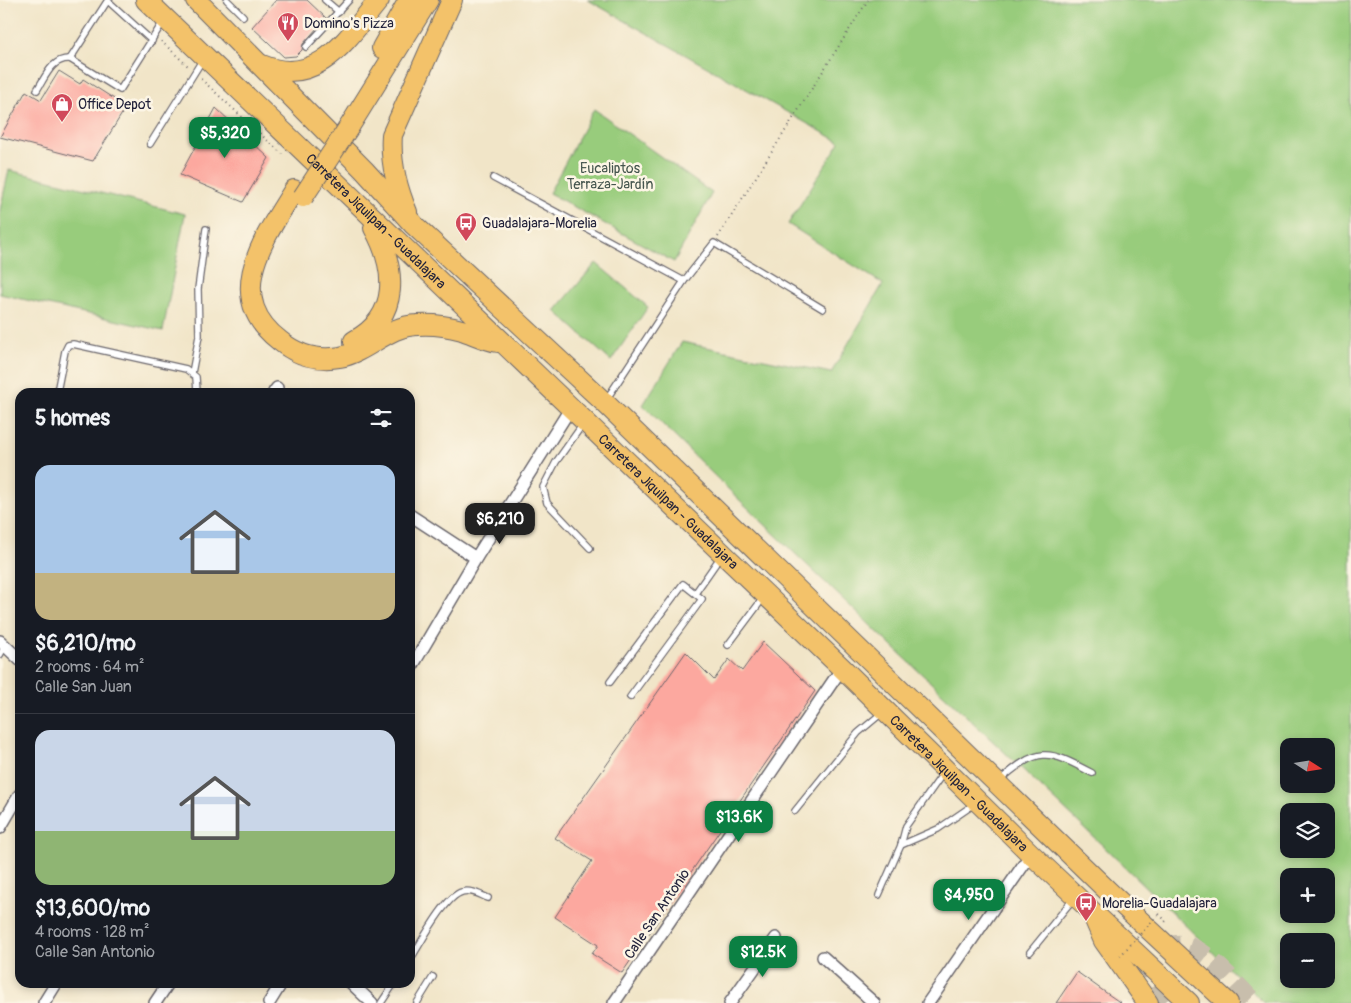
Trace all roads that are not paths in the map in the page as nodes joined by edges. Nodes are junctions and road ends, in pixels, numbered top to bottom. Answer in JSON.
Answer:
{"nodes":[{"id":1,"x":108,"y":0,"type":"edge"},
{"id":2,"x":146,"y":0,"type":"edge"},
{"id":3,"x":227,"y":0,"type":"edge"},
{"id":4,"x":325,"y":0,"type":"edge"},
{"id":5,"x":349,"y":0,"type":"edge"},
{"id":6,"x":380,"y":0,"type":"edge"},
{"id":7,"x":409,"y":0,"type":"edge"},
{"id":8,"x":428,"y":0,"type":"edge"},
{"id":9,"x":452,"y":0,"type":"edge"},
{"id":10,"x":198,"y":1,"type":"edge"},
{"id":11,"x":339,"y":12,"type":"junction"},
{"id":12,"x":243,"y":16,"type":"dead end"},
{"id":13,"x":157,"y":32,"type":"junction"},
{"id":14,"x":306,"y":47,"type":"dead end"},
{"id":15,"x":70,"y":59,"type":"junction"},
{"id":16,"x":259,"y":64,"type":"junction"},
{"id":17,"x":199,"y":65,"type":"junction"},
{"id":18,"x":38,"y":90,"type":"dead end"},
{"id":19,"x":345,"y":124,"type":"junction"},
{"id":20,"x":150,"y":144,"type":"dead end"},
{"id":21,"x":492,"y":178,"type":"dead end"},
{"id":22,"x":298,"y":194,"type":"junction"},
{"id":23,"x":368,"y":215,"type":"junction"},
{"id":24,"x":414,"y":225,"type":"junction"},
{"id":25,"x":206,"y":229,"type":"dead end"},
{"id":26,"x":684,"y":281,"type":"junction"},
{"id":27,"x":823,"y":309,"type":"dead end"},
{"id":28,"x":501,"y":343,"type":"junction"},
{"id":29,"x":192,"y":373,"type":"junction"},
{"id":30,"x":58,"y":388,"type":"edge"},
{"id":31,"x":197,"y":388,"type":"edge"},
{"id":32,"x":604,"y":403,"type":"junction"},
{"id":33,"x":570,"y":409,"type":"junction"},
{"id":34,"x":584,"y":422,"type":"junction"},
{"id":35,"x":415,"y":518,"type":"edge"},
{"id":36,"x":590,"y":548,"type":"dead end"},
{"id":37,"x":722,"y":554,"type":"junction"},
{"id":38,"x":476,"y":558,"type":"junction"},
{"id":39,"x":696,"y":592,"type":"junction"},
{"id":40,"x":765,"y":595,"type":"junction"},
{"id":41,"x":728,"y":645,"type":"dead end"},
{"id":42,"x":2,"y":647,"type":"edge"},
{"id":43,"x":15,"y":656,"type":"edge"},
{"id":44,"x":415,"y":662,"type":"edge"},
{"id":45,"x":842,"y":668,"type":"junction"},
{"id":46,"x":610,"y":682,"type":"dead end"},
{"id":47,"x":630,"y":697,"type":"dead end"},
{"id":48,"x":885,"y":711,"type":"junction"},
{"id":49,"x":945,"y":770,"type":"junction"},
{"id":50,"x":1092,"y":773,"type":"dead end"},
{"id":51,"x":997,"y":783,"type":"junction"},
{"id":52,"x":15,"y":800,"type":"edge"},
{"id":53,"x":977,"y":802,"type":"junction"},
{"id":54,"x":795,"y":811,"type":"dead end"},
{"id":55,"x":4,"y":812,"type":"edge"},
{"id":56,"x":0,"y":828,"type":"edge"},
{"id":57,"x":901,"y":845,"type":"junction"},
{"id":58,"x":1032,"y":854,"type":"junction"},
{"id":59,"x":879,"y":894,"type":"dead end"},
{"id":60,"x":1076,"y":896,"type":"junction"},
{"id":61,"x":488,"y":898,"type":"dead end"},
{"id":62,"x":1092,"y":911,"type":"junction"},
{"id":63,"x":776,"y":938,"type":"dead end"},
{"id":64,"x":415,"y":952,"type":"edge"},
{"id":65,"x":1030,"y":952,"type":"dead end"},
{"id":66,"x":823,"y":956,"type":"dead end"},
{"id":67,"x":433,"y":977,"type":"dead end"},
{"id":68,"x":53,"y":988,"type":"edge"},
{"id":69,"x":165,"y":988,"type":"edge"},
{"id":70,"x":278,"y":988,"type":"edge"},
{"id":71,"x":356,"y":988,"type":"edge"},
{"id":72,"x":391,"y":988,"type":"edge"},
{"id":73,"x":1143,"y":1001,"type":"edge"},
{"id":74,"x":44,"y":1003,"type":"edge"},
{"id":75,"x":155,"y":1003,"type":"edge"},
{"id":76,"x":269,"y":1003,"type":"edge"},
{"id":77,"x":372,"y":1003,"type":"edge"},
{"id":78,"x":381,"y":1003,"type":"edge"},
{"id":79,"x":417,"y":1003,"type":"edge"},
{"id":80,"x":614,"y":1003,"type":"edge"},
{"id":81,"x":730,"y":1003,"type":"edge"},
{"id":82,"x":874,"y":1003,"type":"edge"},
{"id":83,"x":928,"y":1003,"type":"edge"},
{"id":84,"x":1189,"y":1003,"type":"edge"},
{"id":85,"x":1228,"y":1003,"type":"edge"}],
"edges":[{"from":1,"to":13,"type":"lane"},
{"from":1,"to":15,"type":"lane"},
{"from":2,"to":13,"type":"highway","name":"Carretera Jiquilpan - Guadalajara"},
{"from":3,"to":12,"type":"lane"},
{"from":4,"to":11,"type":"lane"},
{"from":5,"to":11,"type":"lane"},
{"from":6,"to":16,"type":"highway"},
{"from":7,"to":19,"type":"highway"},
{"from":8,"to":19,"type":"highway"},
{"from":9,"to":24,"type":"highway"},
{"from":10,"to":16,"type":"highway","name":"Carretera Jiquilpan - Guadalajara"},
{"from":11,"to":14,"type":"lane"},
{"from":13,"to":15,"type":"lane"},
{"from":13,"to":17,"type":"highway","name":"Carretera Jiquilpan - Guadalajara"},
{"from":15,"to":18,"type":"lane"},
{"from":16,"to":24,"type":"highway","name":"Carretera Jiquilpan - Guadalajara"},
{"from":17,"to":20,"type":"lane"},
{"from":17,"to":23,"type":"highway","name":"Carretera Jiquilpan - Guadalajara"},
{"from":19,"to":22,"type":"highway","bridge":true},
{"from":21,"to":26,"type":"lane"},
{"from":22,"to":23,"type":"highway"},
{"from":22,"to":28,"type":"highway"},
{"from":23,"to":28,"type":"highway","name":"Carretera Jiquilpan - Guadalajara"},
{"from":24,"to":32,"type":"highway","name":"Carretera Jiquilpan - Guadalajara"},
{"from":25,"to":29,"type":"lane"},
{"from":26,"to":27,"type":"lane"},
{"from":26,"to":32,"type":"lane"},
{"from":28,"to":33,"type":"highway","name":"Carretera Jiquilpan - Guadalajara"},
{"from":29,"to":30,"type":"lane"},
{"from":29,"to":31,"type":"lane"},
{"from":32,"to":51,"type":"highway","name":"Carretera Jiquilpan - Guadalajara"},
{"from":33,"to":34,"type":"highway","name":"Carretera Jiquilpan - Guadalajara"},
{"from":33,"to":38,"type":"street"},
{"from":34,"to":36,"type":"lane"},
{"from":34,"to":37,"type":"highway","name":"Carretera Jiquilpan - Guadalajara"},
{"from":35,"to":38,"type":"street"},
{"from":37,"to":39,"type":"lane"},
{"from":37,"to":40,"type":"highway","name":"Carretera Jiquilpan - Guadalajara"},
{"from":38,"to":44,"type":"street"},
{"from":39,"to":46,"type":"lane"},
{"from":39,"to":47,"type":"lane"},
{"from":40,"to":41,"type":"lane"},
{"from":40,"to":45,"type":"highway","name":"Carretera Jiquilpan - Guadalajara"},
{"from":42,"to":43,"type":"street"},
{"from":45,"to":48,"type":"highway","name":"Carretera Jiquilpan - Guadalajara"},
{"from":45,"to":80,"type":"street","name":"Calle San Antonio"},
{"from":48,"to":49,"type":"highway","name":"Carretera Jiquilpan - Guadalajara"},
{"from":48,"to":54,"type":"lane"},
{"from":49,"to":53,"type":"highway","name":"Carretera Jiquilpan - Guadalajara"},
{"from":49,"to":57,"type":"lane"},
{"from":50,"to":51,"type":"lane"},
{"from":51,"to":85,"type":"highway","name":"Carretera Jiquilpan - Guadalajara"},
{"from":52,"to":55,"type":"street"},
{"from":53,"to":57,"type":"lane"},
{"from":53,"to":58,"type":"highway","name":"Carretera Jiquilpan - Guadalajara"},
{"from":55,"to":56,"type":"street"},
{"from":57,"to":59,"type":"lane"},
{"from":58,"to":60,"type":"highway","name":"Carretera Jiquilpan - Guadalajara"},
{"from":58,"to":83,"type":"street"},
{"from":60,"to":62,"type":"highway","name":"Carretera Jiquilpan - Guadalajara"},
{"from":60,"to":65,"type":"lane"},
{"from":61,"to":64,"type":"lane"},
{"from":62,"to":73,"type":"highway"},
{"from":62,"to":84,"type":"highway","name":"Carretera Jiquilpan - Guadalajara"},
{"from":63,"to":81,"type":"street"},
{"from":66,"to":82,"type":"street"},
{"from":67,"to":79,"type":"lane"},
{"from":68,"to":74,"type":"street"},
{"from":69,"to":75,"type":"street"},
{"from":70,"to":76,"type":"street"},
{"from":71,"to":77,"type":"street"},
{"from":72,"to":78,"type":"lane"}]}
